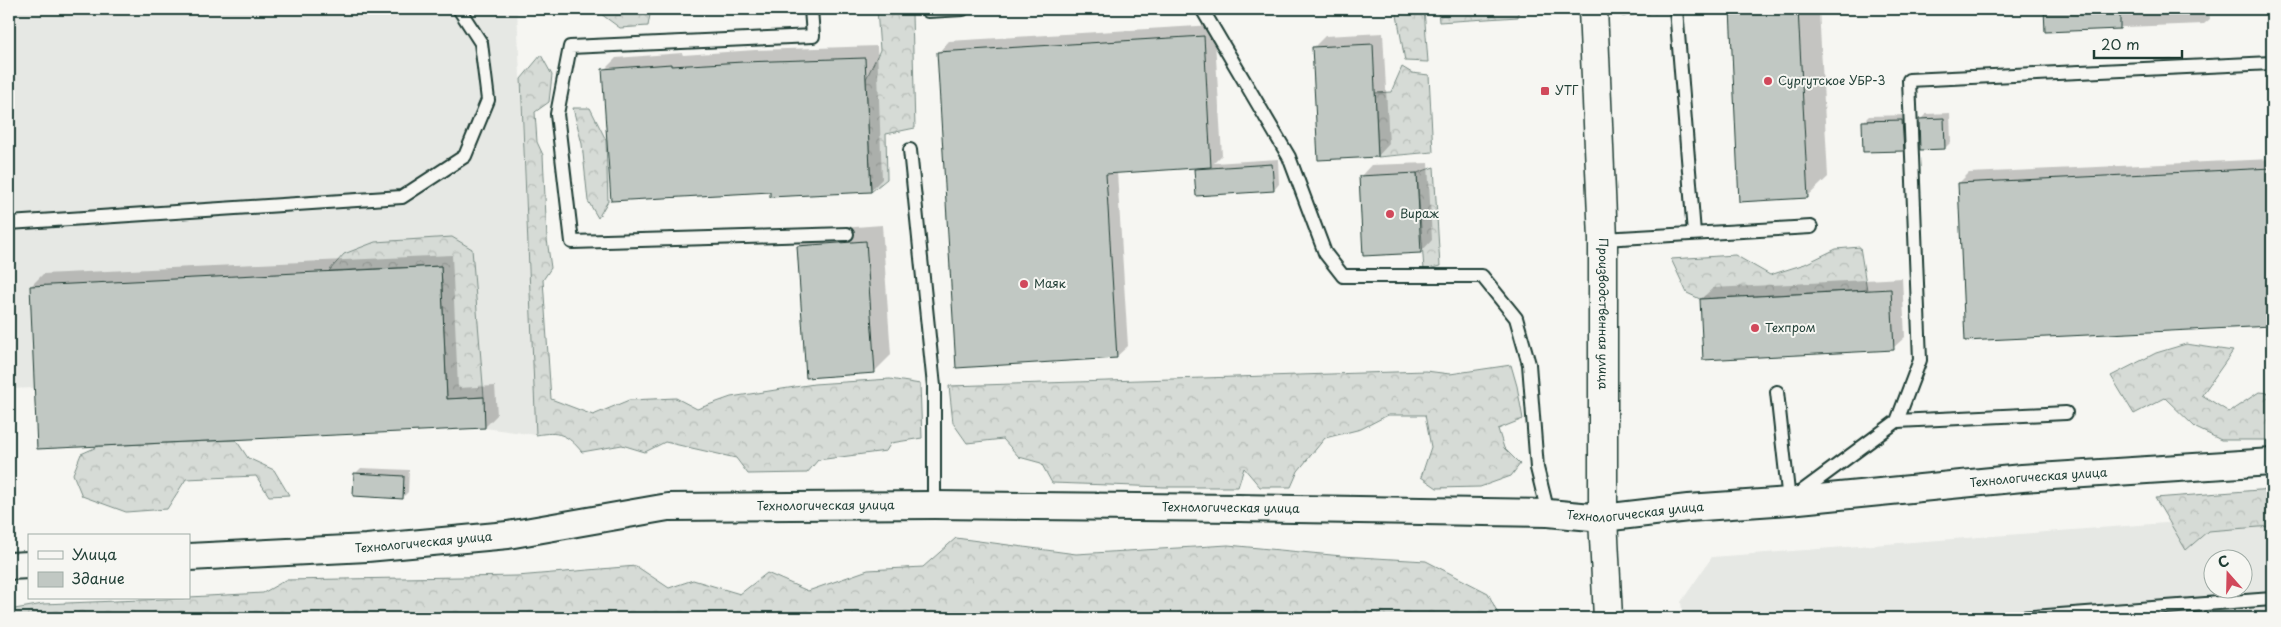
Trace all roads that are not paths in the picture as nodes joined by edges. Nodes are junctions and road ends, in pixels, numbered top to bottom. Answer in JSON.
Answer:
{"nodes":[{"id":1,"x":459,"y":9,"type":"edge"},
{"id":2,"x":812,"y":9,"type":"edge"},
{"id":3,"x":963,"y":9,"type":"edge"},
{"id":4,"x":1202,"y":9,"type":"edge"},
{"id":5,"x":1593,"y":9,"type":"edge"},
{"id":6,"x":1676,"y":9,"type":"edge"},
{"id":7,"x":928,"y":11,"type":"dead end"},
{"id":8,"x":2272,"y":63,"type":"edge"},
{"id":9,"x":910,"y":150,"type":"dead end"},
{"id":10,"x":9,"y":223,"type":"edge"},
{"id":11,"x":1811,"y":227,"type":"dead end"},
{"id":12,"x":1694,"y":233,"type":"junction"},
{"id":13,"x":847,"y":234,"type":"dead end"},
{"id":14,"x":1602,"y":239,"type":"junction"},
{"id":15,"x":1777,"y":392,"type":"dead end"},
{"id":16,"x":2066,"y":413,"type":"dead end"},
{"id":17,"x":1897,"y":421,"type":"junction"},
{"id":18,"x":2272,"y":462,"type":"edge"},
{"id":19,"x":1789,"y":501,"type":"junction"},
{"id":20,"x":934,"y":505,"type":"junction"},
{"id":21,"x":1548,"y":513,"type":"junction"},
{"id":22,"x":1603,"y":518,"type":"junction"},
{"id":23,"x":190,"y":557,"type":"edge"},
{"id":24,"x":28,"y":565,"type":"edge"},
{"id":25,"x":9,"y":566,"type":"edge"},
{"id":26,"x":2272,"y":599,"type":"edge"},
{"id":27,"x":1608,"y":618,"type":"edge"},
{"id":28,"x":2020,"y":618,"type":"edge"}],
"edges":[{"from":1,"to":10,"type":"lane"},
{"from":2,"to":13,"type":"lane"},
{"from":3,"to":7,"type":"lane"},
{"from":4,"to":21,"type":"lane"},
{"from":5,"to":14,"type":"main road","name":"Производственная улица"},
{"from":6,"to":12,"type":"lane"},
{"from":8,"to":17,"type":"lane"},
{"from":9,"to":20,"type":"lane"},
{"from":11,"to":12,"type":"lane"},
{"from":12,"to":14,"type":"lane"},
{"from":14,"to":22,"type":"main road","name":"Производственная улица"},
{"from":15,"to":19,"type":"lane"},
{"from":16,"to":17,"type":"lane"},
{"from":17,"to":19,"type":"lane"},
{"from":18,"to":19,"type":"street","name":"Технологическая улица"},
{"from":19,"to":22,"type":"street","name":"Технологическая улица"},
{"from":20,"to":21,"type":"street","name":"Технологическая улица"},
{"from":20,"to":23,"type":"street","name":"Технологическая улица"},
{"from":21,"to":22,"type":"street","name":"Технологическая улица"},
{"from":22,"to":27,"type":"main road","name":"Производственная улица"},
{"from":24,"to":25,"type":"street"},
{"from":26,"to":28,"type":"lane"}]}
